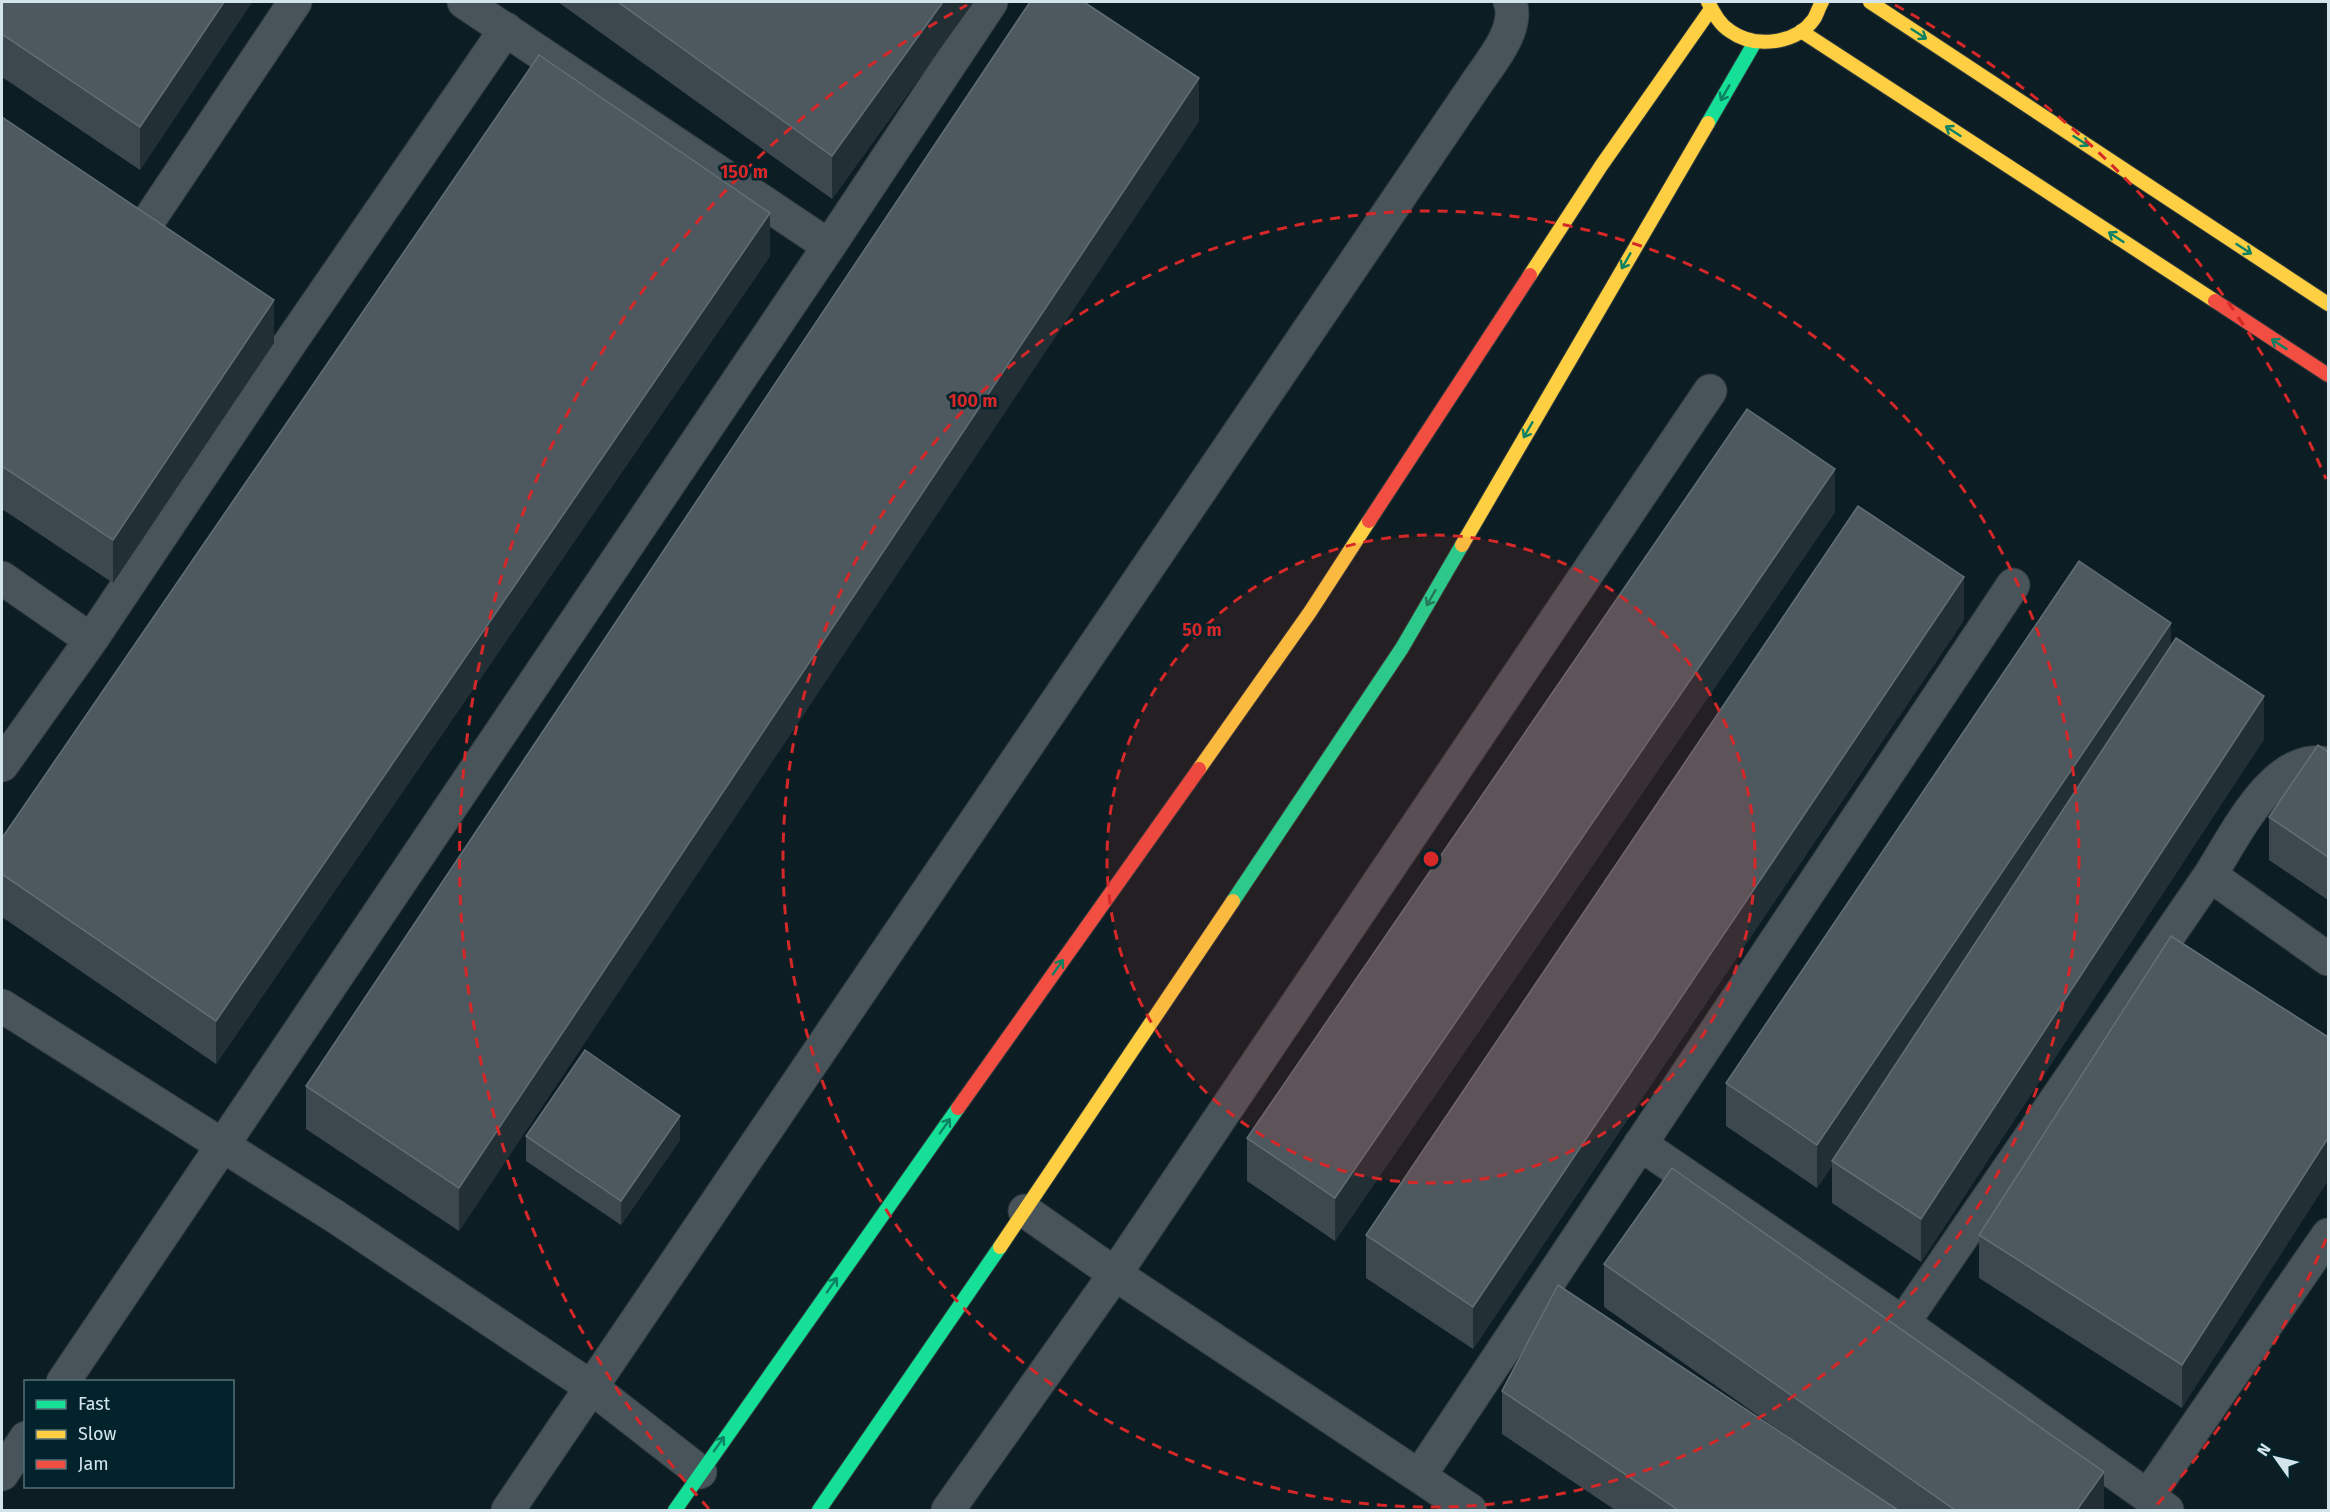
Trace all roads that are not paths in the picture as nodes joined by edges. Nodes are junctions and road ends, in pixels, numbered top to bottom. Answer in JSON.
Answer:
{"nodes":[{"id":1,"x":295,"y":2,"type":"edge"},
{"id":2,"x":464,"y":2,"type":"edge"},
{"id":3,"x":991,"y":2,"type":"edge"},
{"id":4,"x":1510,"y":2,"type":"edge"},
{"id":5,"x":1822,"y":2,"type":"edge"},
{"id":6,"x":1870,"y":2,"type":"edge"},
{"id":7,"x":1709,"y":5,"type":"edge"},
{"id":8,"x":506,"y":29,"type":"junction"},
{"id":9,"x":1801,"y":31,"type":"junction"},
{"id":10,"x":1755,"y":42,"type":"junction"},
{"id":11,"x":829,"y":246,"type":"junction"},
{"id":12,"x":170,"y":252,"type":"edge"},
{"id":13,"x":2328,"y":304,"type":"edge"},
{"id":14,"x":264,"y":320,"type":"edge"},
{"id":15,"x":292,"y":340,"type":"junction"},
{"id":16,"x":2328,"y":375,"type":"edge"},
{"id":17,"x":1710,"y":391,"type":"dead end"},
{"id":18,"x":2,"y":578,"type":"edge"},
{"id":19,"x":2013,"y":585,"type":"dead end"},
{"id":20,"x":91,"y":640,"type":"junction"},
{"id":21,"x":2328,"y":764,"type":"edge"},
{"id":22,"x":2,"y":765,"type":"edge"},
{"id":23,"x":2210,"y":875,"type":"junction"},
{"id":24,"x":2328,"y":959,"type":"edge"},
{"id":25,"x":2,"y":1006,"type":"edge"},
{"id":26,"x":1640,"y":1144,"type":"junction"},
{"id":27,"x":221,"y":1145,"type":"junction"},
{"id":28,"x":1025,"y":1211,"type":"junction"},
{"id":29,"x":2328,"y":1236,"type":"edge"},
{"id":30,"x":1115,"y":1274,"type":"junction"},
{"id":31,"x":1903,"y":1323,"type":"junction"},
{"id":32,"x":64,"y":1380,"type":"edge"},
{"id":33,"x":591,"y":1387,"type":"junction"},
{"id":34,"x":24,"y":1441,"type":"edge"},
{"id":35,"x":700,"y":1472,"type":"junction"},
{"id":36,"x":2,"y":1474,"type":"edge"},
{"id":37,"x":1420,"y":1475,"type":"junction"},
{"id":38,"x":2158,"y":1503,"type":"edge"},
{"id":39,"x":508,"y":1510,"type":"edge"},
{"id":40,"x":675,"y":1510,"type":"edge"},
{"id":41,"x":819,"y":1510,"type":"edge"},
{"id":42,"x":948,"y":1510,"type":"edge"},
{"id":43,"x":1470,"y":1510,"type":"edge"}],
"edges":[{"from":1,"to":12,"type":"street"},
{"from":2,"to":8,"type":"street"},
{"from":3,"to":11,"type":"street"},
{"from":4,"to":33,"type":"street"},
{"from":5,"to":9,"type":"street"},
{"from":6,"to":13,"type":"street","one_way":true},
{"from":7,"to":10,"type":"street"},
{"from":35,"to":7,"type":"street","one_way":true},
{"from":8,"to":11,"type":"street"},
{"from":8,"to":15,"type":"street"},
{"from":9,"to":10,"type":"street"},
{"from":16,"to":9,"type":"street","one_way":true},
{"from":10,"to":28,"type":"street","one_way":true},
{"from":11,"to":27,"type":"street"},
{"from":14,"to":15,"type":"street"},
{"from":15,"to":20,"type":"street"},
{"from":17,"to":30,"type":"street"},
{"from":18,"to":20,"type":"street"},
{"from":19,"to":26,"type":"street"},
{"from":20,"to":22,"type":"street"},
{"from":21,"to":23,"type":"street"},
{"from":23,"to":24,"type":"street"},
{"from":23,"to":31,"type":"street"},
{"from":25,"to":27,"type":"street"},
{"from":26,"to":31,"type":"street"},
{"from":26,"to":37,"type":"street"},
{"from":27,"to":32,"type":"street"},
{"from":27,"to":33,"type":"street"},
{"from":28,"to":30,"type":"street"},
{"from":28,"to":41,"type":"street"},
{"from":29,"to":38,"type":"street"},
{"from":30,"to":37,"type":"street"},
{"from":30,"to":42,"type":"street"},
{"from":31,"to":38,"type":"street"},
{"from":33,"to":35,"type":"street"},
{"from":33,"to":39,"type":"street"},
{"from":34,"to":36,"type":"street"},
{"from":35,"to":40,"type":"street"},
{"from":37,"to":43,"type":"street"}]}
